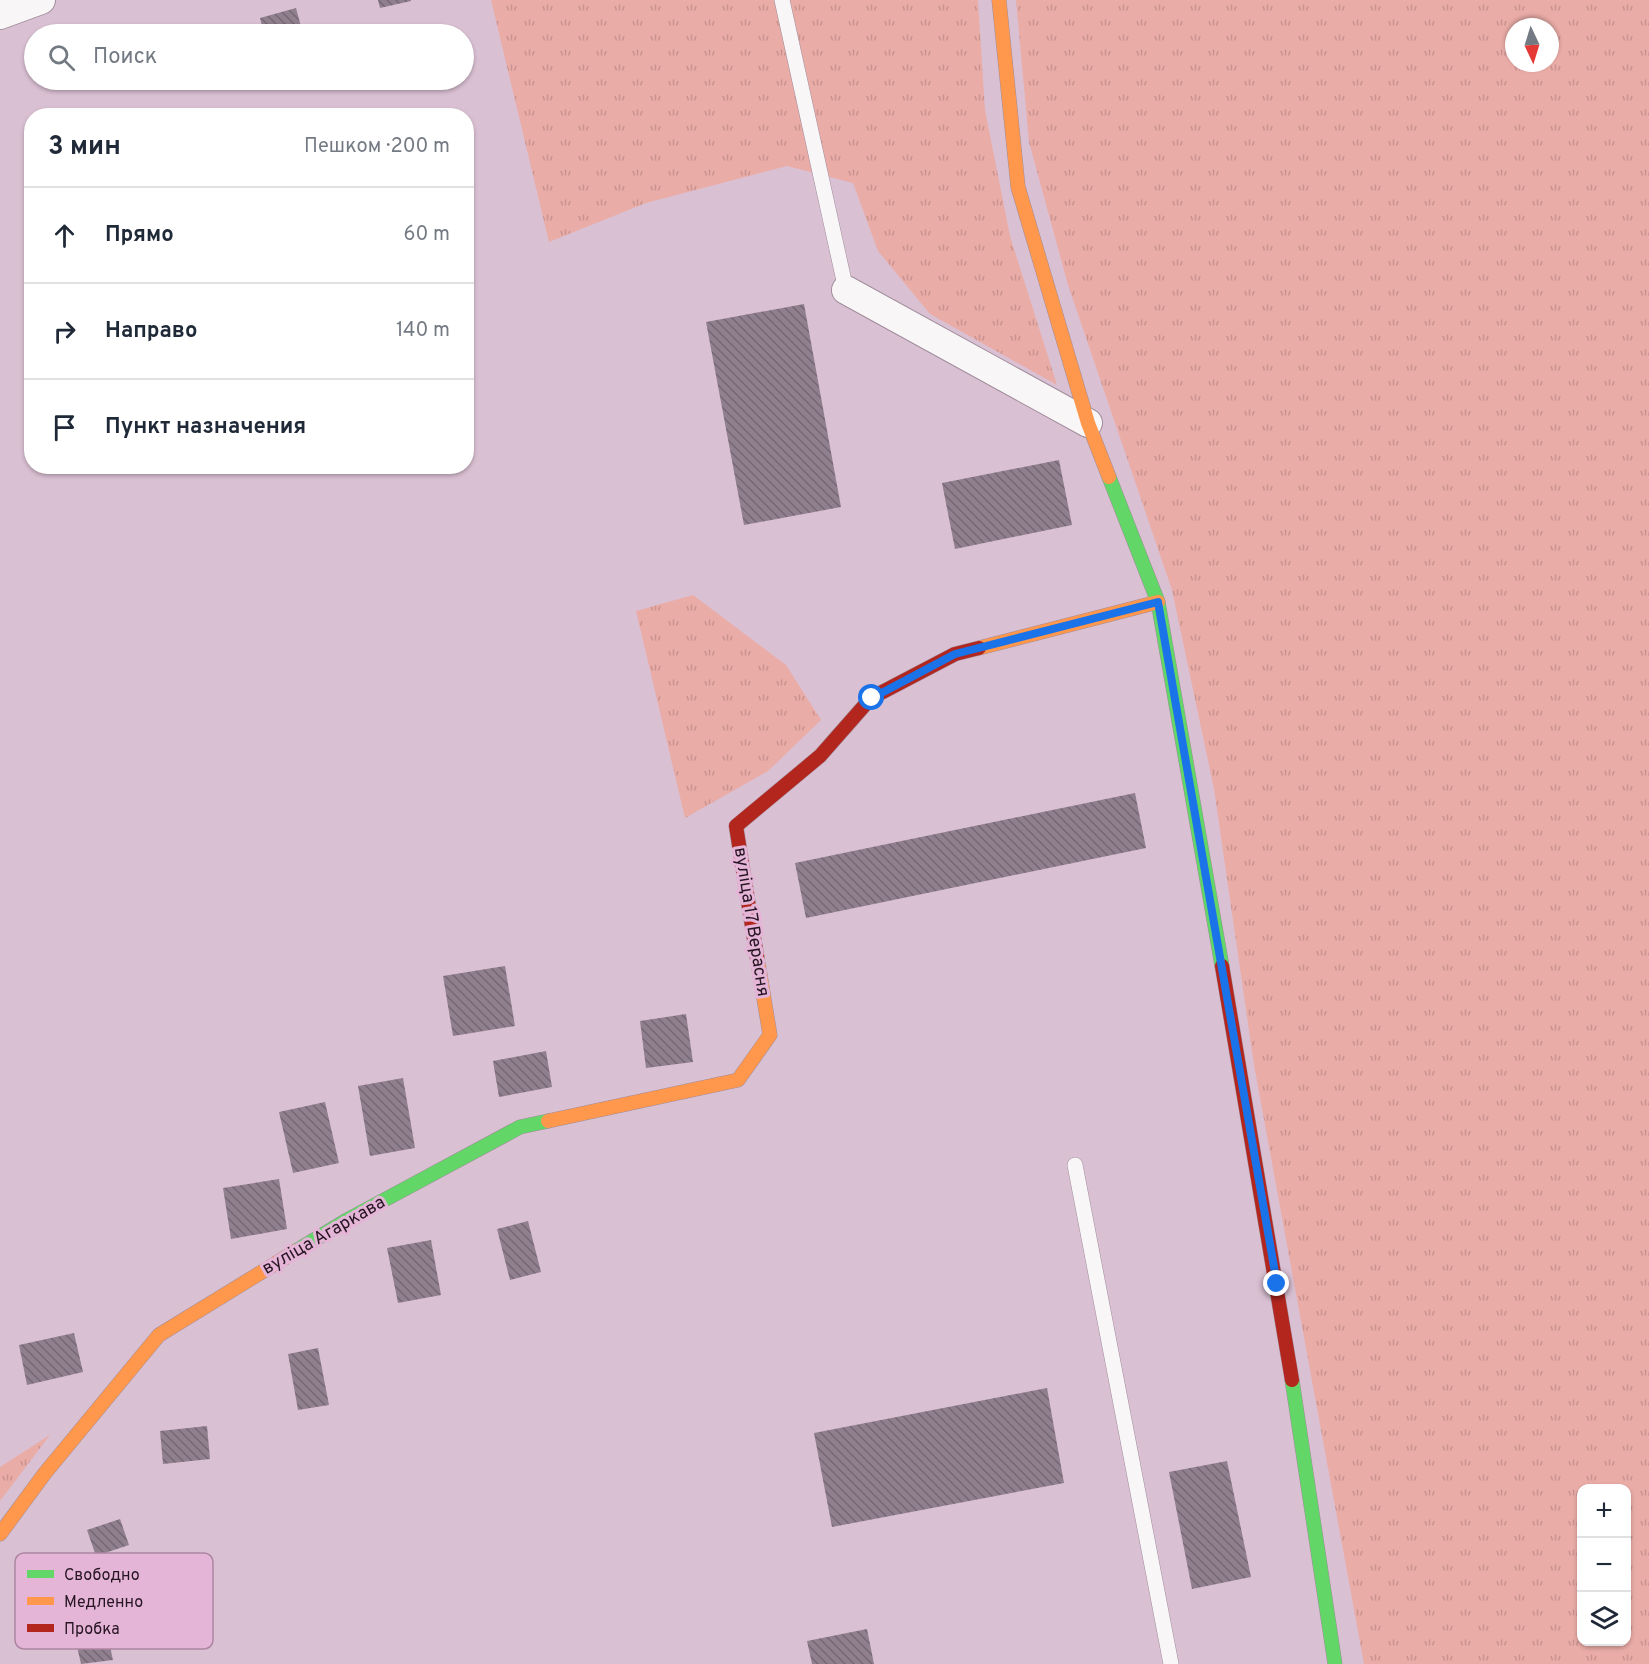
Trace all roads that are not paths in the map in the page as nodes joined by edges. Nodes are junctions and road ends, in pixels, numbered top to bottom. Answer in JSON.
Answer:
{"nodes":[{"id":1,"x":41,"y":0,"type":"edge"},
{"id":2,"x":782,"y":0,"type":"edge"},
{"id":3,"x":999,"y":0,"type":"edge"},
{"id":4,"x":0,"y":15,"type":"edge"},
{"id":5,"x":846,"y":290,"type":"joint"},
{"id":6,"x":1088,"y":423,"type":"junction"},
{"id":7,"x":1158,"y":602,"type":"junction"},
{"id":8,"x":738,"y":1080,"type":"joint"},
{"id":9,"x":1075,"y":1165,"type":"dead end"},
{"id":10,"x":0,"y":1534,"type":"edge"},
{"id":11,"x":1171,"y":1664,"type":"edge"},
{"id":12,"x":1335,"y":1664,"type":"edge"}],
"edges":[{"from":1,"to":4,"type":"street"},
{"from":2,"to":5,"type":"lane"},
{"from":3,"to":6,"type":"street"},
{"from":5,"to":6,"type":"street"},
{"from":6,"to":7,"type":"street"},
{"from":7,"to":8,"type":"street","name":"вуліца 17 Верасня"},
{"from":7,"to":12,"type":"street"},
{"from":8,"to":10,"type":"street","name":"вуліца Агаркава"},
{"from":9,"to":11,"type":"lane"}]}
